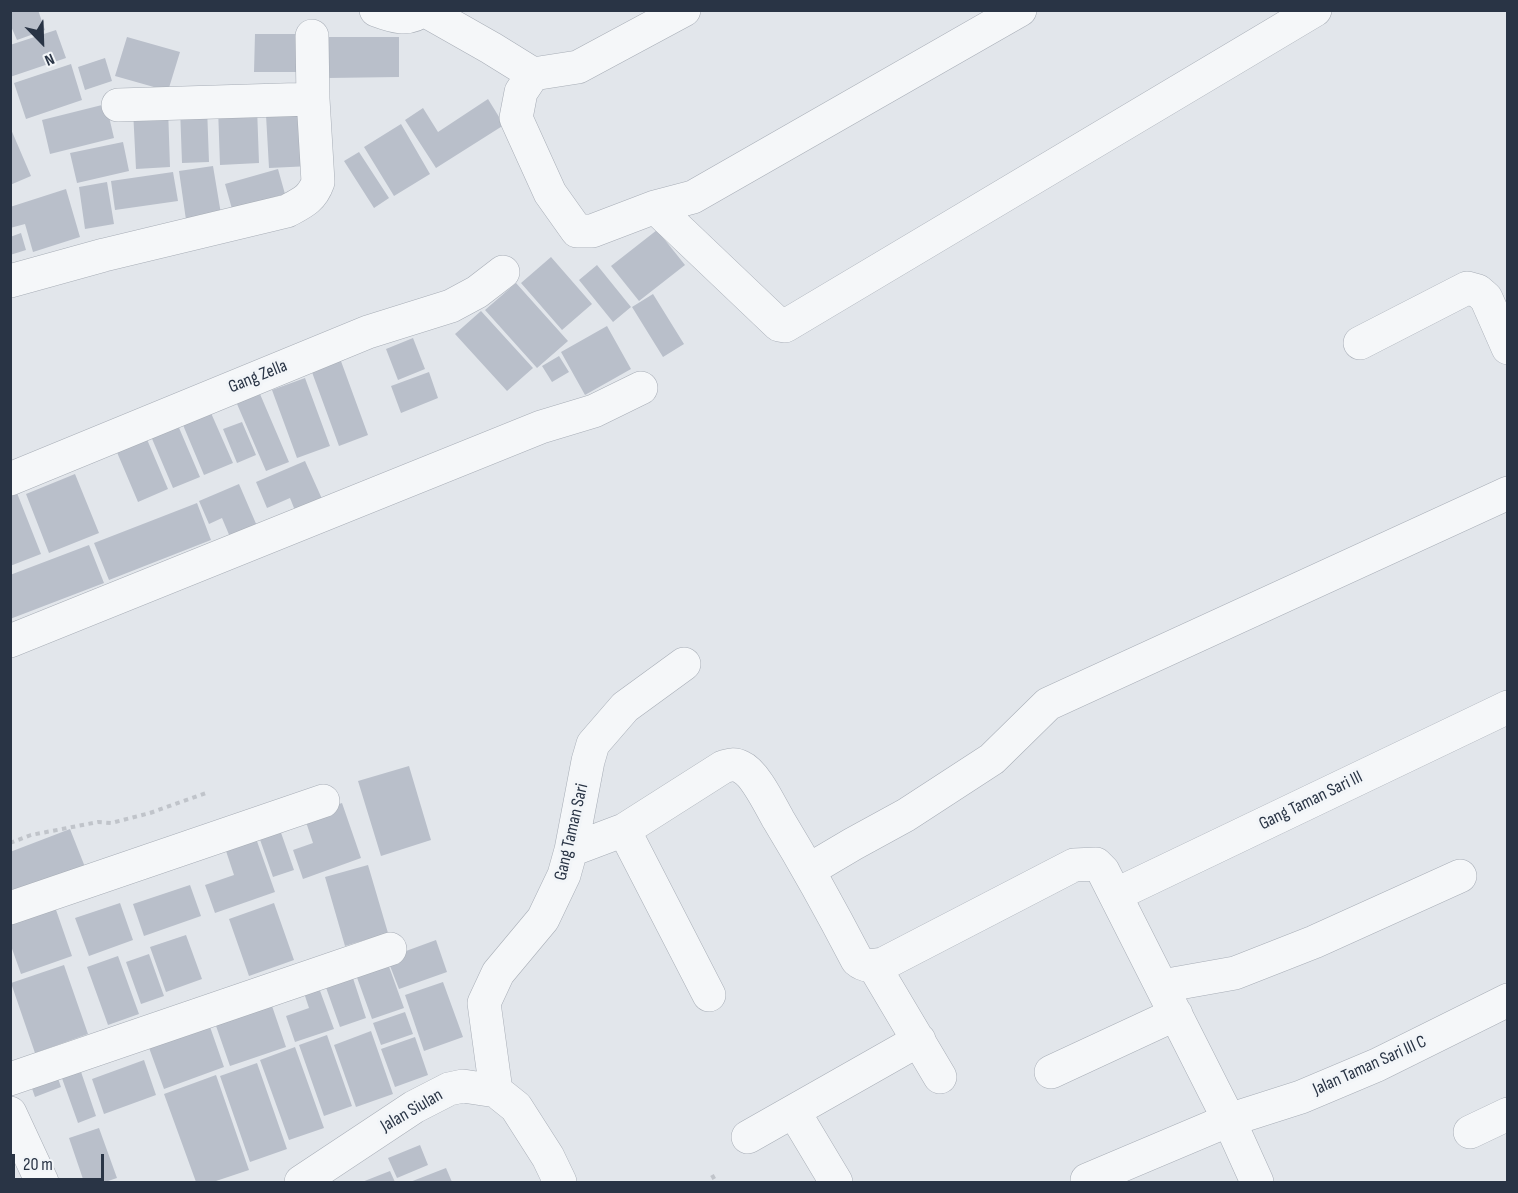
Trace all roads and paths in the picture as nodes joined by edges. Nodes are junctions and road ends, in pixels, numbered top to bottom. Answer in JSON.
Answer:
{"nodes":[{"id":1,"x":376,"y":10,"type":"edge"},
{"id":2,"x":423,"y":10,"type":"edge"},
{"id":3,"x":684,"y":10,"type":"edge"},
{"id":4,"x":1020,"y":10,"type":"edge"},
{"id":5,"x":1315,"y":10,"type":"edge"},
{"id":6,"x":312,"y":36,"type":"dead end"},
{"id":7,"x":533,"y":74,"type":"junction"},
{"id":8,"x":313,"y":99,"type":"junction"},
{"id":9,"x":118,"y":105,"type":"dead end"},
{"id":10,"x":655,"y":207,"type":"junction"},
{"id":11,"x":503,"y":272,"type":"dead end"},
{"id":12,"x":10,"y":281,"type":"edge"},
{"id":13,"x":1360,"y":343,"type":"dead end"},
{"id":14,"x":1508,"y":348,"type":"edge"},
{"id":15,"x":641,"y":388,"type":"dead end"},
{"id":16,"x":10,"y":479,"type":"edge"},
{"id":17,"x":1508,"y":493,"type":"edge"},
{"id":18,"x":10,"y":641,"type":"edge"},
{"id":19,"x":684,"y":664,"type":"dead end"},
{"id":20,"x":1508,"y":707,"type":"edge"},
{"id":21,"x":206,"y":793,"type":"dead end"},
{"id":22,"x":322,"y":801,"type":"dead end"},
{"id":23,"x":624,"y":830,"type":"junction"},
{"id":24,"x":10,"y":843,"type":"edge"},
{"id":25,"x":571,"y":850,"type":"junction"},
{"id":26,"x":809,"y":870,"type":"junction"},
{"id":27,"x":1460,"y":876,"type":"dead end"},
{"id":28,"x":1115,"y":895,"type":"junction"},
{"id":29,"x":10,"y":908,"type":"edge"},
{"id":30,"x":390,"y":949,"type":"dead end"},
{"id":31,"x":874,"y":966,"type":"junction"},
{"id":32,"x":709,"y":995,"type":"dead end"},
{"id":33,"x":1169,"y":1000,"type":"junction"},
{"id":34,"x":1508,"y":1000,"type":"edge"},
{"id":35,"x":919,"y":1040,"type":"junction"},
{"id":36,"x":1051,"y":1072,"type":"dead end"},
{"id":37,"x":940,"y":1077,"type":"dead end"},
{"id":38,"x":10,"y":1079,"type":"edge"},
{"id":39,"x":496,"y":1091,"type":"junction"},
{"id":40,"x":794,"y":1112,"type":"junction"},
{"id":41,"x":10,"y":1113,"type":"edge"},
{"id":42,"x":1508,"y":1114,"type":"edge"},
{"id":43,"x":1229,"y":1120,"type":"junction"},
{"id":44,"x":1470,"y":1132,"type":"dead end"},
{"id":45,"x":748,"y":1137,"type":"dead end"},
{"id":46,"x":712,"y":1175,"type":"dead end"},
{"id":47,"x":1087,"y":1180,"type":"dead end"},
{"id":48,"x":42,"y":1182,"type":"edge"},
{"id":49,"x":300,"y":1182,"type":"edge"},
{"id":50,"x":560,"y":1182,"type":"edge"},
{"id":51,"x":716,"y":1182,"type":"edge"},
{"id":52,"x":836,"y":1182,"type":"edge"},
{"id":53,"x":1257,"y":1182,"type":"edge"}],
"edges":[{"from":1,"to":2,"type":"street"},
{"from":2,"to":7,"type":"street"},
{"from":3,"to":7,"type":"street"},
{"from":4,"to":10,"type":"street"},
{"from":5,"to":10,"type":"street"},
{"from":6,"to":8,"type":"street"},
{"from":7,"to":10,"type":"street"},
{"from":8,"to":9,"type":"street"},
{"from":8,"to":12,"type":"street"},
{"from":11,"to":16,"type":"street","name":"Gang Zella"},
{"from":13,"to":14,"type":"street"},
{"from":15,"to":18,"type":"street"},
{"from":17,"to":26,"type":"street"},
{"from":19,"to":25,"type":"street","name":"Gang Taman Sari"},
{"from":20,"to":28,"type":"street","name":"Gang Taman Sari III"},
{"from":21,"to":24,"type":"path"},
{"from":22,"to":29,"type":"street"},
{"from":23,"to":25,"type":"street"},
{"from":23,"to":26,"type":"street"},
{"from":23,"to":32,"type":"street"},
{"from":25,"to":39,"type":"street","name":"Gang Taman Sari"},
{"from":26,"to":31,"type":"street"},
{"from":27,"to":33,"type":"street"},
{"from":28,"to":31,"type":"street"},
{"from":28,"to":33,"type":"street"},
{"from":30,"to":38,"type":"street"},
{"from":31,"to":35,"type":"street"},
{"from":33,"to":36,"type":"street"},
{"from":33,"to":43,"type":"street"},
{"from":34,"to":43,"type":"street","name":"Jalan Taman Sari III C"},
{"from":35,"to":37,"type":"street"},
{"from":35,"to":40,"type":"street"},
{"from":39,"to":49,"type":"street","name":"Jalan Siulan"},
{"from":39,"to":50,"type":"street"},
{"from":40,"to":45,"type":"street"},
{"from":40,"to":52,"type":"street"},
{"from":41,"to":48,"type":"street"},
{"from":42,"to":44,"type":"street"},
{"from":43,"to":47,"type":"street","name":"Jalan Taman Sari III C"},
{"from":43,"to":53,"type":"street"},
{"from":46,"to":51,"type":"path"}]}
